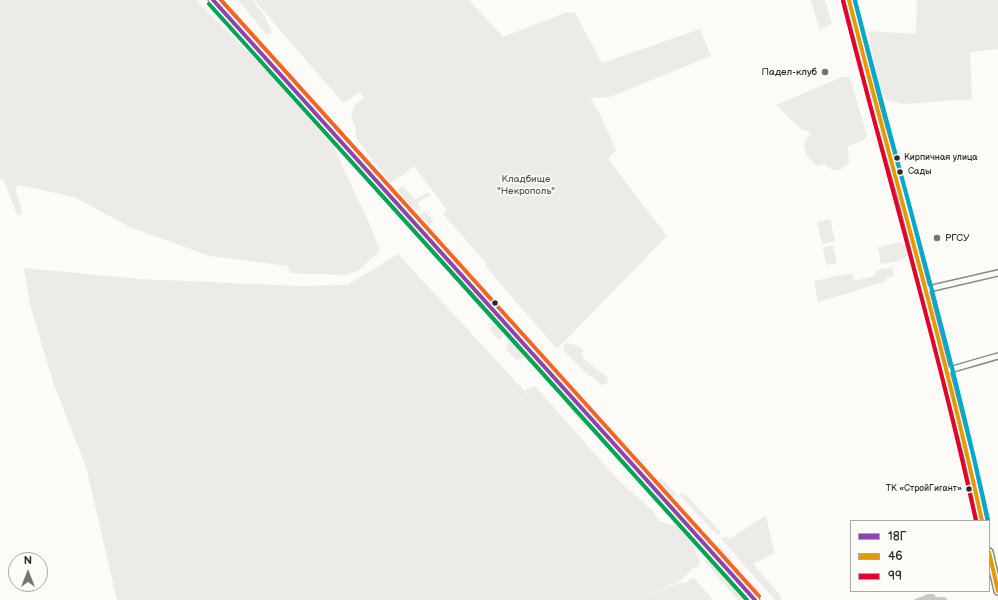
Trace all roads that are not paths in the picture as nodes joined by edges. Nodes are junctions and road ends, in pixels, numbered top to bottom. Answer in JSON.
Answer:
{"nodes":[{"id":1,"x":213,"y":0,"type":"edge"},
{"id":2,"x":849,"y":0,"type":"edge"},
{"id":3,"x":998,"y":272,"type":"edge"},
{"id":4,"x":924,"y":290,"type":"junction"},
{"id":5,"x":998,"y":356,"type":"edge"},
{"id":6,"x":946,"y":371,"type":"junction"},
{"id":7,"x":982,"y":520,"type":"edge"},
{"id":8,"x":990,"y":556,"type":"edge"},
{"id":9,"x":998,"y":591,"type":"edge"},
{"id":10,"x":755,"y":600,"type":"edge"}],
"edges":[{"from":1,"to":10,"type":"main road"},
{"from":2,"to":4,"type":"main road"},
{"from":3,"to":4,"type":"street"},
{"from":4,"to":6,"type":"main road"},
{"from":5,"to":6,"type":"street"},
{"from":6,"to":7,"type":"main road"},
{"from":8,"to":9,"type":"main road"}]}
